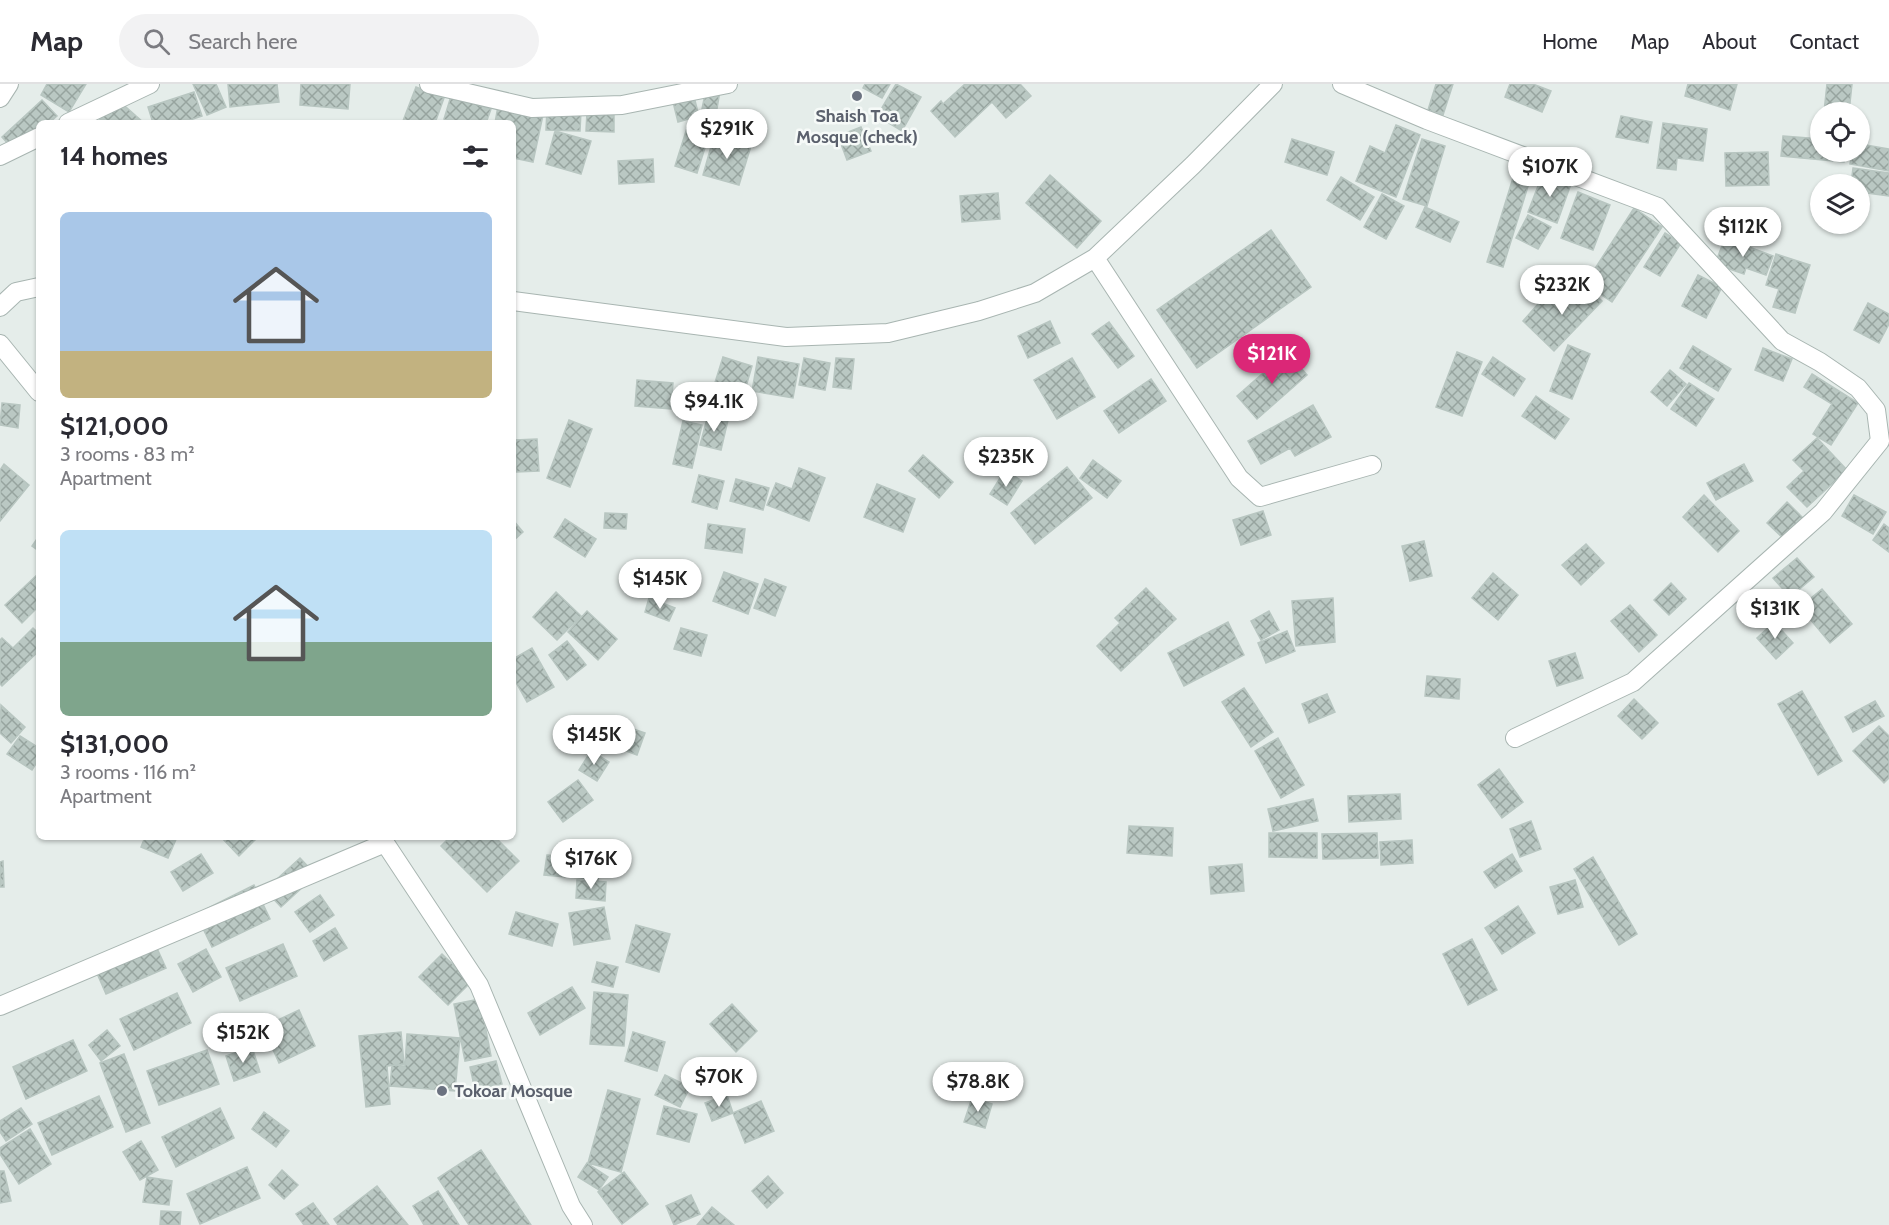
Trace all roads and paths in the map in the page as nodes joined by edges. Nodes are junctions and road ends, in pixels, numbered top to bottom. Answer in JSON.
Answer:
{"nodes":[{"id":1,"x":9,"y":84,"type":"edge"},
{"id":2,"x":150,"y":84,"type":"edge"},
{"id":3,"x":429,"y":84,"type":"edge"},
{"id":4,"x":728,"y":84,"type":"edge"},
{"id":5,"x":1274,"y":84,"type":"edge"},
{"id":6,"x":1342,"y":84,"type":"edge"},
{"id":7,"x":0,"y":98,"type":"edge"},
{"id":8,"x":74,"y":120,"type":"edge"},
{"id":9,"x":36,"y":138,"type":"edge"},
{"id":10,"x":0,"y":156,"type":"edge"},
{"id":11,"x":1095,"y":258,"type":"junction"},
{"id":12,"x":36,"y":288,"type":"edge"},
{"id":13,"x":516,"y":301,"type":"edge"},
{"id":14,"x":0,"y":307,"type":"edge"},
{"id":15,"x":0,"y":344,"type":"edge"},
{"id":16,"x":36,"y":388,"type":"edge"},
{"id":17,"x":1372,"y":465,"type":"dead end"},
{"id":18,"x":1515,"y":738,"type":"dead end"},
{"id":19,"x":383,"y":840,"type":"edge"},
{"id":20,"x":0,"y":1006,"type":"edge"},
{"id":21,"x":583,"y":1225,"type":"edge"}],
"edges":[{"from":1,"to":7,"type":"street"},
{"from":2,"to":8,"type":"street"},
{"from":3,"to":4,"type":"street"},
{"from":5,"to":11,"type":"street"},
{"from":6,"to":18,"type":"street"},
{"from":9,"to":10,"type":"street"},
{"from":11,"to":13,"type":"street"},
{"from":11,"to":17,"type":"street"},
{"from":12,"to":14,"type":"street"},
{"from":15,"to":16,"type":"street"},
{"from":19,"to":20,"type":"street"},
{"from":19,"to":21,"type":"street"}]}
